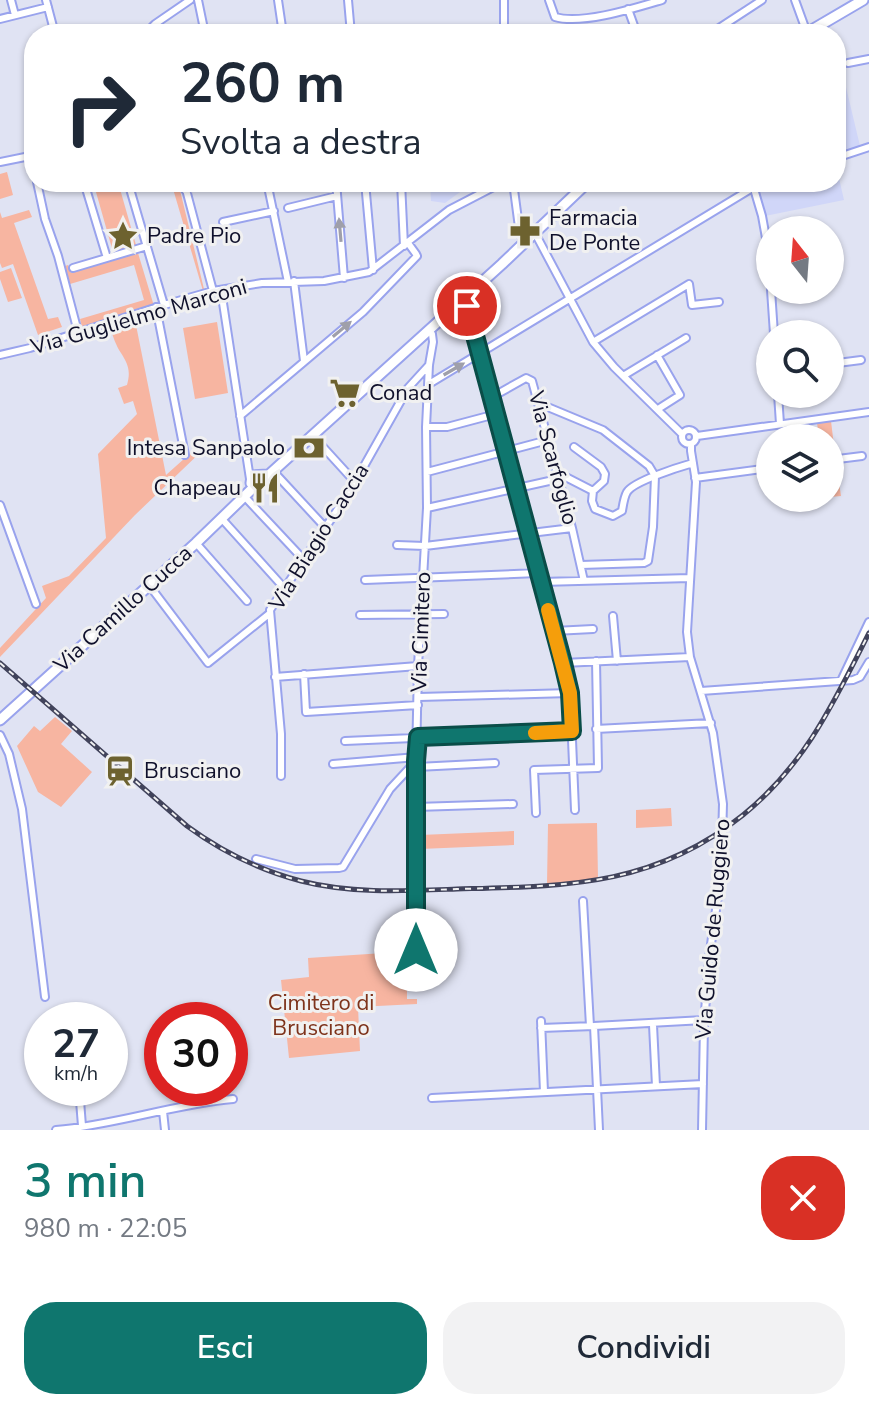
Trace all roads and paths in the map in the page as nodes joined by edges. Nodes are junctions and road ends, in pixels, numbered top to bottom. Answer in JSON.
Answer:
{"nodes":[{"id":1,"x":11,"y":0,"type":"edge"},
{"id":2,"x":190,"y":0,"type":"edge"},
{"id":3,"x":198,"y":0,"type":"edge"},
{"id":4,"x":278,"y":0,"type":"edge"},
{"id":5,"x":348,"y":0,"type":"edge"},
{"id":6,"x":549,"y":0,"type":"edge"},
{"id":7,"x":662,"y":0,"type":"edge"},
{"id":8,"x":762,"y":0,"type":"edge"},
{"id":9,"x":795,"y":0,"type":"edge"},
{"id":10,"x":863,"y":0,"type":"edge"},
{"id":11,"x":505,"y":1,"type":"edge"},
{"id":12,"x":47,"y":4,"type":"edge"},
{"id":13,"x":628,"y":9,"type":"junction"},
{"id":14,"x":15,"y":15,"type":"junction"},
{"id":15,"x":0,"y":19,"type":"edge"},
{"id":16,"x":52,"y":24,"type":"edge"},
{"id":17,"x":155,"y":24,"type":"edge"},
{"id":18,"x":203,"y":24,"type":"edge"},
{"id":19,"x":282,"y":24,"type":"edge"},
{"id":20,"x":350,"y":24,"type":"edge"},
{"id":21,"x":504,"y":24,"type":"edge"},
{"id":22,"x":633,"y":24,"type":"edge"},
{"id":23,"x":725,"y":24,"type":"edge"},
{"id":24,"x":803,"y":24,"type":"edge"},
{"id":25,"x":823,"y":24,"type":"edge"},
{"id":26,"x":869,"y":59,"type":"edge"},
{"id":27,"x":848,"y":63,"type":"dead end"},
{"id":28,"x":869,"y":147,"type":"edge"},
{"id":29,"x":846,"y":155,"type":"edge"},
{"id":30,"x":24,"y":156,"type":"edge"},
{"id":31,"x":0,"y":162,"type":"edge"},
{"id":32,"x":39,"y":192,"type":"edge"},
{"id":33,"x":89,"y":192,"type":"edge"},
{"id":34,"x":131,"y":192,"type":"edge"},
{"id":35,"x":186,"y":192,"type":"edge"},
{"id":36,"x":269,"y":192,"type":"edge"},
{"id":37,"x":337,"y":192,"type":"edge"},
{"id":38,"x":366,"y":192,"type":"edge"},
{"id":39,"x":402,"y":192,"type":"edge"},
{"id":40,"x":484,"y":192,"type":"edge"},
{"id":41,"x":514,"y":192,"type":"edge"},
{"id":42,"x":578,"y":192,"type":"edge"},
{"id":43,"x":740,"y":192,"type":"edge"},
{"id":44,"x":755,"y":192,"type":"edge"},
{"id":45,"x":337,"y":196,"type":"junction"},
{"id":46,"x":288,"y":208,"type":"dead end"},
{"id":47,"x":274,"y":211,"type":"junction"},
{"id":48,"x":761,"y":216,"type":"edge"},
{"id":49,"x":223,"y":222,"type":"dead end"},
{"id":50,"x":535,"y":233,"type":"junction"},
{"id":51,"x":525,"y":241,"type":"junction"},
{"id":52,"x":406,"y":244,"type":"junction"},
{"id":53,"x":147,"y":246,"type":"junction"},
{"id":54,"x":107,"y":258,"type":"junction"},
{"id":55,"x":73,"y":268,"type":"dead end"},
{"id":56,"x":373,"y":270,"type":"junction"},
{"id":57,"x":344,"y":278,"type":"junction"},
{"id":58,"x":291,"y":282,"type":"junction"},
{"id":59,"x":221,"y":290,"type":"junction"},
{"id":60,"x":213,"y":291,"type":"junction"},
{"id":61,"x":465,"y":298,"type":"junction"},
{"id":62,"x":568,"y":298,"type":"junction"},
{"id":63,"x":719,"y":302,"type":"dead end"},
{"id":64,"x":164,"y":305,"type":"junction"},
{"id":65,"x":156,"y":307,"type":"junction"},
{"id":66,"x":429,"y":330,"type":"junction"},
{"id":67,"x":78,"y":332,"type":"junction"},
{"id":68,"x":686,"y":338,"type":"dead end"},
{"id":69,"x":593,"y":342,"type":"junction"},
{"id":70,"x":480,"y":354,"type":"junction"},
{"id":71,"x":0,"y":355,"type":"edge"},
{"id":72,"x":657,"y":355,"type":"junction"},
{"id":73,"x":861,"y":360,"type":"dead end"},
{"id":74,"x":304,"y":361,"type":"junction"},
{"id":75,"x":844,"y":362,"type":"edge"},
{"id":76,"x":429,"y":365,"type":"junction"},
{"id":77,"x":623,"y":376,"type":"junction"},
{"id":78,"x":429,"y":384,"type":"junction"},
{"id":79,"x":492,"y":397,"type":"junction"},
{"id":80,"x":538,"y":403,"type":"junction"},
{"id":81,"x":779,"y":408,"type":"edge"},
{"id":82,"x":658,"y":409,"type":"junction"},
{"id":83,"x":869,"y":412,"type":"edge"},
{"id":84,"x":496,"y":414,"type":"junction"},
{"id":85,"x":240,"y":416,"type":"junction"},
{"id":86,"x":780,"y":424,"type":"joint"},
{"id":87,"x":426,"y":427,"type":"junction"},
{"id":88,"x":756,"y":427,"type":"edge"},
{"id":89,"x":682,"y":434,"type":"junction"},
{"id":90,"x":313,"y":436,"type":"junction"},
{"id":91,"x":697,"y":436,"type":"junction"},
{"id":92,"x":548,"y":440,"type":"junction"},
{"id":93,"x":691,"y":444,"type":"junction"},
{"id":94,"x":574,"y":447,"type":"dead end"},
{"id":95,"x":506,"y":452,"type":"junction"},
{"id":96,"x":185,"y":455,"type":"dead end"},
{"id":97,"x":862,"y":456,"type":"dead end"},
{"id":98,"x":844,"y":458,"type":"edge"},
{"id":99,"x":693,"y":463,"type":"junction"},
{"id":100,"x":756,"y":470,"type":"edge"},
{"id":101,"x":427,"y":472,"type":"junction"},
{"id":102,"x":557,"y":476,"type":"junction"},
{"id":103,"x":655,"y":476,"type":"junction"},
{"id":104,"x":260,"y":478,"type":"junction"},
{"id":105,"x":695,"y":478,"type":"junction"},
{"id":106,"x":355,"y":482,"type":"junction"},
{"id":107,"x":517,"y":489,"type":"junction"},
{"id":108,"x":593,"y":491,"type":"junction"},
{"id":109,"x":245,"y":497,"type":"junction"},
{"id":110,"x":0,"y":505,"type":"edge"},
{"id":111,"x":427,"y":508,"type":"junction"},
{"id":112,"x":222,"y":519,"type":"junction"},
{"id":113,"x":323,"y":525,"type":"dead end"},
{"id":114,"x":572,"y":528,"type":"junction"},
{"id":115,"x":528,"y":532,"type":"junction"},
{"id":116,"x":196,"y":543,"type":"junction"},
{"id":117,"x":397,"y":545,"type":"dead end"},
{"id":118,"x":425,"y":546,"type":"junction"},
{"id":119,"x":304,"y":560,"type":"junction"},
{"id":120,"x":581,"y":565,"type":"junction"},
{"id":121,"x":538,"y":573,"type":"junction"},
{"id":122,"x":422,"y":578,"type":"junction"},
{"id":123,"x":690,"y":578,"type":"junction"},
{"id":124,"x":365,"y":580,"type":"dead end"},
{"id":125,"x":584,"y":581,"type":"junction"},
{"id":126,"x":541,"y":582,"type":"junction"},
{"id":127,"x":149,"y":585,"type":"junction"},
{"id":128,"x":285,"y":589,"type":"junction"},
{"id":129,"x":247,"y":601,"type":"dead end"},
{"id":130,"x":36,"y":604,"type":"dead end"},
{"id":131,"x":269,"y":614,"type":"junction"},
{"id":132,"x":421,"y":614,"type":"junction"},
{"id":133,"x":444,"y":614,"type":"dead end"},
{"id":134,"x":360,"y":615,"type":"dead end"},
{"id":135,"x":613,"y":616,"type":"dead end"},
{"id":136,"x":869,"y":622,"type":"edge"},
{"id":137,"x":593,"y":629,"type":"dead end"},
{"id":138,"x":554,"y":631,"type":"junction"},
{"id":139,"x":690,"y":657,"type":"junction"},
{"id":140,"x":596,"y":661,"type":"junction"},
{"id":141,"x":617,"y":661,"type":"junction"},
{"id":142,"x":869,"y":662,"type":"edge"},
{"id":143,"x":563,"y":663,"type":"junction"},
{"id":144,"x":418,"y":666,"type":"junction"},
{"id":145,"x":304,"y":674,"type":"junction"},
{"id":146,"x":275,"y":677,"type":"junction"},
{"id":147,"x":841,"y":681,"type":"junction"},
{"id":148,"x":701,"y":691,"type":"junction"},
{"id":149,"x":570,"y":693,"type":"junction"},
{"id":150,"x":419,"y":697,"type":"junction"},
{"id":151,"x":418,"y":705,"type":"junction"},
{"id":152,"x":0,"y":720,"type":"edge"},
{"id":153,"x":711,"y":723,"type":"junction"},
{"id":154,"x":596,"y":729,"type":"junction"},
{"id":155,"x":572,"y":731,"type":"junction"},
{"id":156,"x":0,"y":735,"type":"edge"},
{"id":157,"x":418,"y":737,"type":"junction"},
{"id":158,"x":345,"y":741,"type":"dead end"},
{"id":159,"x":417,"y":762,"type":"junction"},
{"id":160,"x":495,"y":763,"type":"dead end"},
{"id":161,"x":333,"y":764,"type":"dead end"},
{"id":162,"x":573,"y":769,"type":"junction"},
{"id":163,"x":281,"y":776,"type":"dead end"},
{"id":164,"x":513,"y":804,"type":"dead end"},
{"id":165,"x":416,"y":807,"type":"junction"},
{"id":166,"x":575,"y":810,"type":"dead end"},
{"id":167,"x":536,"y":813,"type":"dead end"},
{"id":168,"x":256,"y":859,"type":"dead end"},
{"id":169,"x":583,"y":901,"type":"dead end"},
{"id":170,"x":419,"y":983,"type":"dead end"},
{"id":171,"x":45,"y":997,"type":"dead end"},
{"id":172,"x":704,"y":1020,"type":"junction"},
{"id":173,"x":653,"y":1025,"type":"dead end"},
{"id":174,"x":592,"y":1026,"type":"junction"},
{"id":175,"x":703,"y":1084,"type":"junction"},
{"id":176,"x":656,"y":1086,"type":"junction"},
{"id":177,"x":597,"y":1089,"type":"junction"},
{"id":178,"x":544,"y":1092,"type":"junction"},
{"id":179,"x":432,"y":1098,"type":"dead end"},
{"id":180,"x":80,"y":1106,"type":"edge"},
{"id":181,"x":188,"y":1106,"type":"edge"},
{"id":182,"x":163,"y":1111,"type":"junction"},
{"id":183,"x":82,"y":1126,"type":"junction"},
{"id":184,"x":60,"y":1130,"type":"edge"},
{"id":185,"x":165,"y":1130,"type":"edge"},
{"id":186,"x":599,"y":1130,"type":"edge"},
{"id":187,"x":702,"y":1130,"type":"edge"}],
"edges":[{"from":1,"to":14,"type":"street"},
{"from":2,"to":17,"type":"street"},
{"from":3,"to":18,"type":"street"},
{"from":4,"to":19,"type":"street"},
{"from":5,"to":20,"type":"street"},
{"from":6,"to":13,"type":"street"},
{"from":7,"to":13,"type":"street"},
{"from":8,"to":23,"type":"street"},
{"from":9,"to":24,"type":"street"},
{"from":10,"to":25,"type":"street"},
{"from":11,"to":21,"type":"street"},
{"from":12,"to":14,"type":"street"},
{"from":12,"to":16,"type":"street"},
{"from":13,"to":22,"type":"street"},
{"from":14,"to":15,"type":"street"},
{"from":26,"to":27,"type":"street"},
{"from":28,"to":29,"type":"street"},
{"from":30,"to":31,"type":"street"},
{"from":32,"to":67,"type":"street"},
{"from":33,"to":54,"type":"street"},
{"from":34,"to":53,"type":"street"},
{"from":35,"to":60,"type":"street"},
{"from":36,"to":47,"type":"street"},
{"from":37,"to":45,"type":"street"},
{"from":38,"to":56,"type":"street"},
{"from":39,"to":52,"type":"street"},
{"from":40,"to":52,"type":"street"},
{"from":41,"to":51,"type":"street"},
{"from":42,"to":50,"type":"street"},
{"from":43,"to":62,"type":"street"},
{"from":44,"to":48,"type":"street"},
{"from":45,"to":46,"type":"street"},
{"from":57,"to":45,"type":"street","one_way":true},
{"from":47,"to":49,"type":"street"},
{"from":47,"to":58,"type":"street"},
{"from":50,"to":51,"type":"street"},
{"from":50,"to":62,"type":"street"},
{"from":51,"to":61,"type":"street"},
{"from":52,"to":56,"type":"street"},
{"from":74,"to":52,"type":"street","one_way":true},
{"from":53,"to":54,"type":"street"},
{"from":53,"to":64,"type":"street"},
{"from":54,"to":55,"type":"street"},
{"from":56,"to":57,"type":"street","name":"Via Guglielmo Marconi"},
{"from":57,"to":58,"type":"street","name":"Via Guglielmo Marconi"},
{"from":58,"to":59,"type":"street","name":"Via Guglielmo Marconi"},
{"from":58,"to":74,"type":"street"},
{"from":59,"to":60,"type":"street","name":"Via Guglielmo Marconi"},
{"from":59,"to":85,"type":"street"},
{"from":60,"to":64,"type":"street","name":"Via Guglielmo Marconi"},
{"from":61,"to":66,"type":"street"},
{"from":61,"to":70,"type":"street"},
{"from":62,"to":69,"type":"street"},
{"from":62,"to":70,"type":"street"},
{"from":63,"to":69,"type":"street"},
{"from":64,"to":65,"type":"street","name":"Via Guglielmo Marconi"},
{"from":65,"to":67,"type":"street","name":"Via Guglielmo Marconi"},
{"from":65,"to":96,"type":"street"},
{"from":66,"to":76,"type":"street","name":"Via Cimitero"},
{"from":66,"to":90,"type":"street"},
{"from":67,"to":71,"type":"street","name":"Via Guglielmo Marconi"},
{"from":68,"to":72,"type":"street"},
{"from":69,"to":77,"type":"street"},
{"from":78,"to":70,"type":"street","one_way":true},
{"from":70,"to":79,"type":"street"},
{"from":72,"to":77,"type":"street"},
{"from":72,"to":82,"type":"street"},
{"from":73,"to":75,"type":"street"},
{"from":74,"to":85,"type":"street"},
{"from":76,"to":78,"type":"street","name":"Via Cimitero"},
{"from":76,"to":106,"type":"street","name":"Via Biagio Caccia"},
{"from":77,"to":82,"type":"street"},
{"from":78,"to":87,"type":"street","name":"Via Cimitero"},
{"from":79,"to":80,"type":"street","name":"Via Scarfoglio"},
{"from":79,"to":84,"type":"street"},
{"from":80,"to":92,"type":"street","name":"Via Scarfoglio"},
{"from":80,"to":103,"type":"street"},
{"from":81,"to":86,"type":"street"},
{"from":82,"to":89,"type":"street"},
{"from":83,"to":86,"type":"street"},
{"from":84,"to":87,"type":"street"},
{"from":84,"to":95,"type":"street"},
{"from":85,"to":104,"type":"street"},
{"from":87,"to":101,"type":"street","name":"Via Cimitero"},
{"from":88,"to":91,"type":"street"},
{"from":89,"to":91,"type":"street"},
{"from":89,"to":93,"type":"street"},
{"from":90,"to":104,"type":"street"},
{"from":90,"to":106,"type":"street"},
{"from":91,"to":93,"type":"street"},
{"from":92,"to":95,"type":"street"},
{"from":92,"to":102,"type":"street","name":"Via Scarfoglio"},
{"from":93,"to":99,"type":"street","name":"Via Guido de Ruggiero"},
{"from":94,"to":108,"type":"street"},
{"from":95,"to":101,"type":"street"},
{"from":95,"to":107,"type":"street"},
{"from":97,"to":98,"type":"street"},
{"from":99,"to":103,"type":"street"},
{"from":99,"to":105,"type":"street","name":"Via Guido de Ruggiero"},
{"from":100,"to":105,"type":"street"},
{"from":101,"to":111,"type":"street","name":"Via Cimitero"},
{"from":102,"to":107,"type":"street"},
{"from":102,"to":108,"type":"street"},
{"from":102,"to":114,"type":"street","name":"Via Scarfoglio"},
{"from":103,"to":108,"type":"street"},
{"from":103,"to":120,"type":"street"},
{"from":104,"to":109,"type":"street","name":"Via Camillo Cucca"},
{"from":104,"to":113,"type":"street"},
{"from":105,"to":123,"type":"street","name":"Via Guido de Ruggiero"},
{"from":106,"to":119,"type":"street","name":"Via Biagio Caccia"},
{"from":107,"to":111,"type":"street"},
{"from":107,"to":115,"type":"street"},
{"from":109,"to":112,"type":"street","name":"Via Camillo Cucca"},
{"from":109,"to":119,"type":"street"},
{"from":110,"to":130,"type":"street"},
{"from":111,"to":118,"type":"street","name":"Via Cimitero"},
{"from":112,"to":116,"type":"street","name":"Via Camillo Cucca"},
{"from":112,"to":128,"type":"street"},
{"from":114,"to":115,"type":"street"},
{"from":114,"to":120,"type":"street","name":"Via Scarfoglio"},
{"from":115,"to":118,"type":"street"},
{"from":115,"to":121,"type":"street"},
{"from":116,"to":127,"type":"street","name":"Via Camillo Cucca"},
{"from":116,"to":129,"type":"street"},
{"from":117,"to":118,"type":"street"},
{"from":118,"to":122,"type":"street","name":"Via Cimitero"},
{"from":119,"to":128,"type":"street","name":"Via Biagio Caccia"},
{"from":120,"to":125,"type":"street","name":"Via Scarfoglio"},
{"from":121,"to":122,"type":"street"},
{"from":121,"to":126,"type":"street"},
{"from":122,"to":124,"type":"street"},
{"from":122,"to":132,"type":"street","name":"Via Cimitero"},
{"from":123,"to":125,"type":"street"},
{"from":123,"to":139,"type":"street","name":"Via Guido de Ruggiero"},
{"from":125,"to":126,"type":"street"},
{"from":126,"to":138,"type":"street"},
{"from":127,"to":131,"type":"street"},
{"from":127,"to":152,"type":"street","name":"Via Camillo Cucca"},
{"from":128,"to":131,"type":"street","name":"Via Biagio Caccia"},
{"from":131,"to":146,"type":"street","name":"Via Biagio Caccia"},
{"from":132,"to":133,"type":"street"},
{"from":132,"to":134,"type":"street"},
{"from":132,"to":144,"type":"street","name":"Via Cimitero"},
{"from":135,"to":141,"type":"street"},
{"from":136,"to":147,"type":"street"},
{"from":137,"to":138,"type":"street"},
{"from":138,"to":143,"type":"street"},
{"from":139,"to":141,"type":"street"},
{"from":139,"to":148,"type":"street","name":"Via Guido de Ruggiero"},
{"from":140,"to":141,"type":"street"},
{"from":140,"to":143,"type":"street"},
{"from":140,"to":154,"type":"street"},
{"from":142,"to":147,"type":"street"},
{"from":143,"to":149,"type":"street"},
{"from":144,"to":145,"type":"street"},
{"from":144,"to":150,"type":"street","name":"Via Cimitero"},
{"from":145,"to":146,"type":"street"},
{"from":145,"to":151,"type":"street"},
{"from":146,"to":163,"type":"street","name":"Via Biagio Caccia"},
{"from":147,"to":148,"type":"street"},
{"from":148,"to":153,"type":"street","name":"Via Guido de Ruggiero"},
{"from":149,"to":150,"type":"street"},
{"from":149,"to":155,"type":"street"},
{"from":150,"to":151,"type":"street","name":"Via Cimitero"},
{"from":151,"to":157,"type":"street","name":"Via Cimitero"},
{"from":153,"to":154,"type":"street"},
{"from":153,"to":172,"type":"street","name":"Via Guido de Ruggiero"},
{"from":154,"to":162,"type":"street"},
{"from":155,"to":157,"type":"street"},
{"from":155,"to":162,"type":"street"},
{"from":156,"to":171,"type":"street"},
{"from":157,"to":158,"type":"street"},
{"from":157,"to":159,"type":"street","name":"Via Cimitero"},
{"from":159,"to":160,"type":"street"},
{"from":159,"to":161,"type":"street"},
{"from":159,"to":165,"type":"street","name":"Via Cimitero"},
{"from":159,"to":168,"type":"street"},
{"from":162,"to":166,"type":"street"},
{"from":162,"to":167,"type":"street"},
{"from":164,"to":165,"type":"street"},
{"from":165,"to":170,"type":"street","name":"Via Cimitero"},
{"from":169,"to":174,"type":"street"},
{"from":172,"to":174,"type":"street"},
{"from":172,"to":175,"type":"street","name":"Via Guido de Ruggiero"},
{"from":173,"to":176,"type":"street"},
{"from":174,"to":177,"type":"street"},
{"from":174,"to":178,"type":"street"},
{"from":175,"to":176,"type":"street"},
{"from":175,"to":187,"type":"street","name":"Via Guido de Ruggiero"},
{"from":176,"to":177,"type":"street"},
{"from":177,"to":178,"type":"street"},
{"from":177,"to":186,"type":"street"},
{"from":178,"to":179,"type":"street"},
{"from":180,"to":183,"type":"street"},
{"from":181,"to":182,"type":"street"},
{"from":182,"to":183,"type":"street"},
{"from":182,"to":185,"type":"street"},
{"from":183,"to":184,"type":"street"}]}
